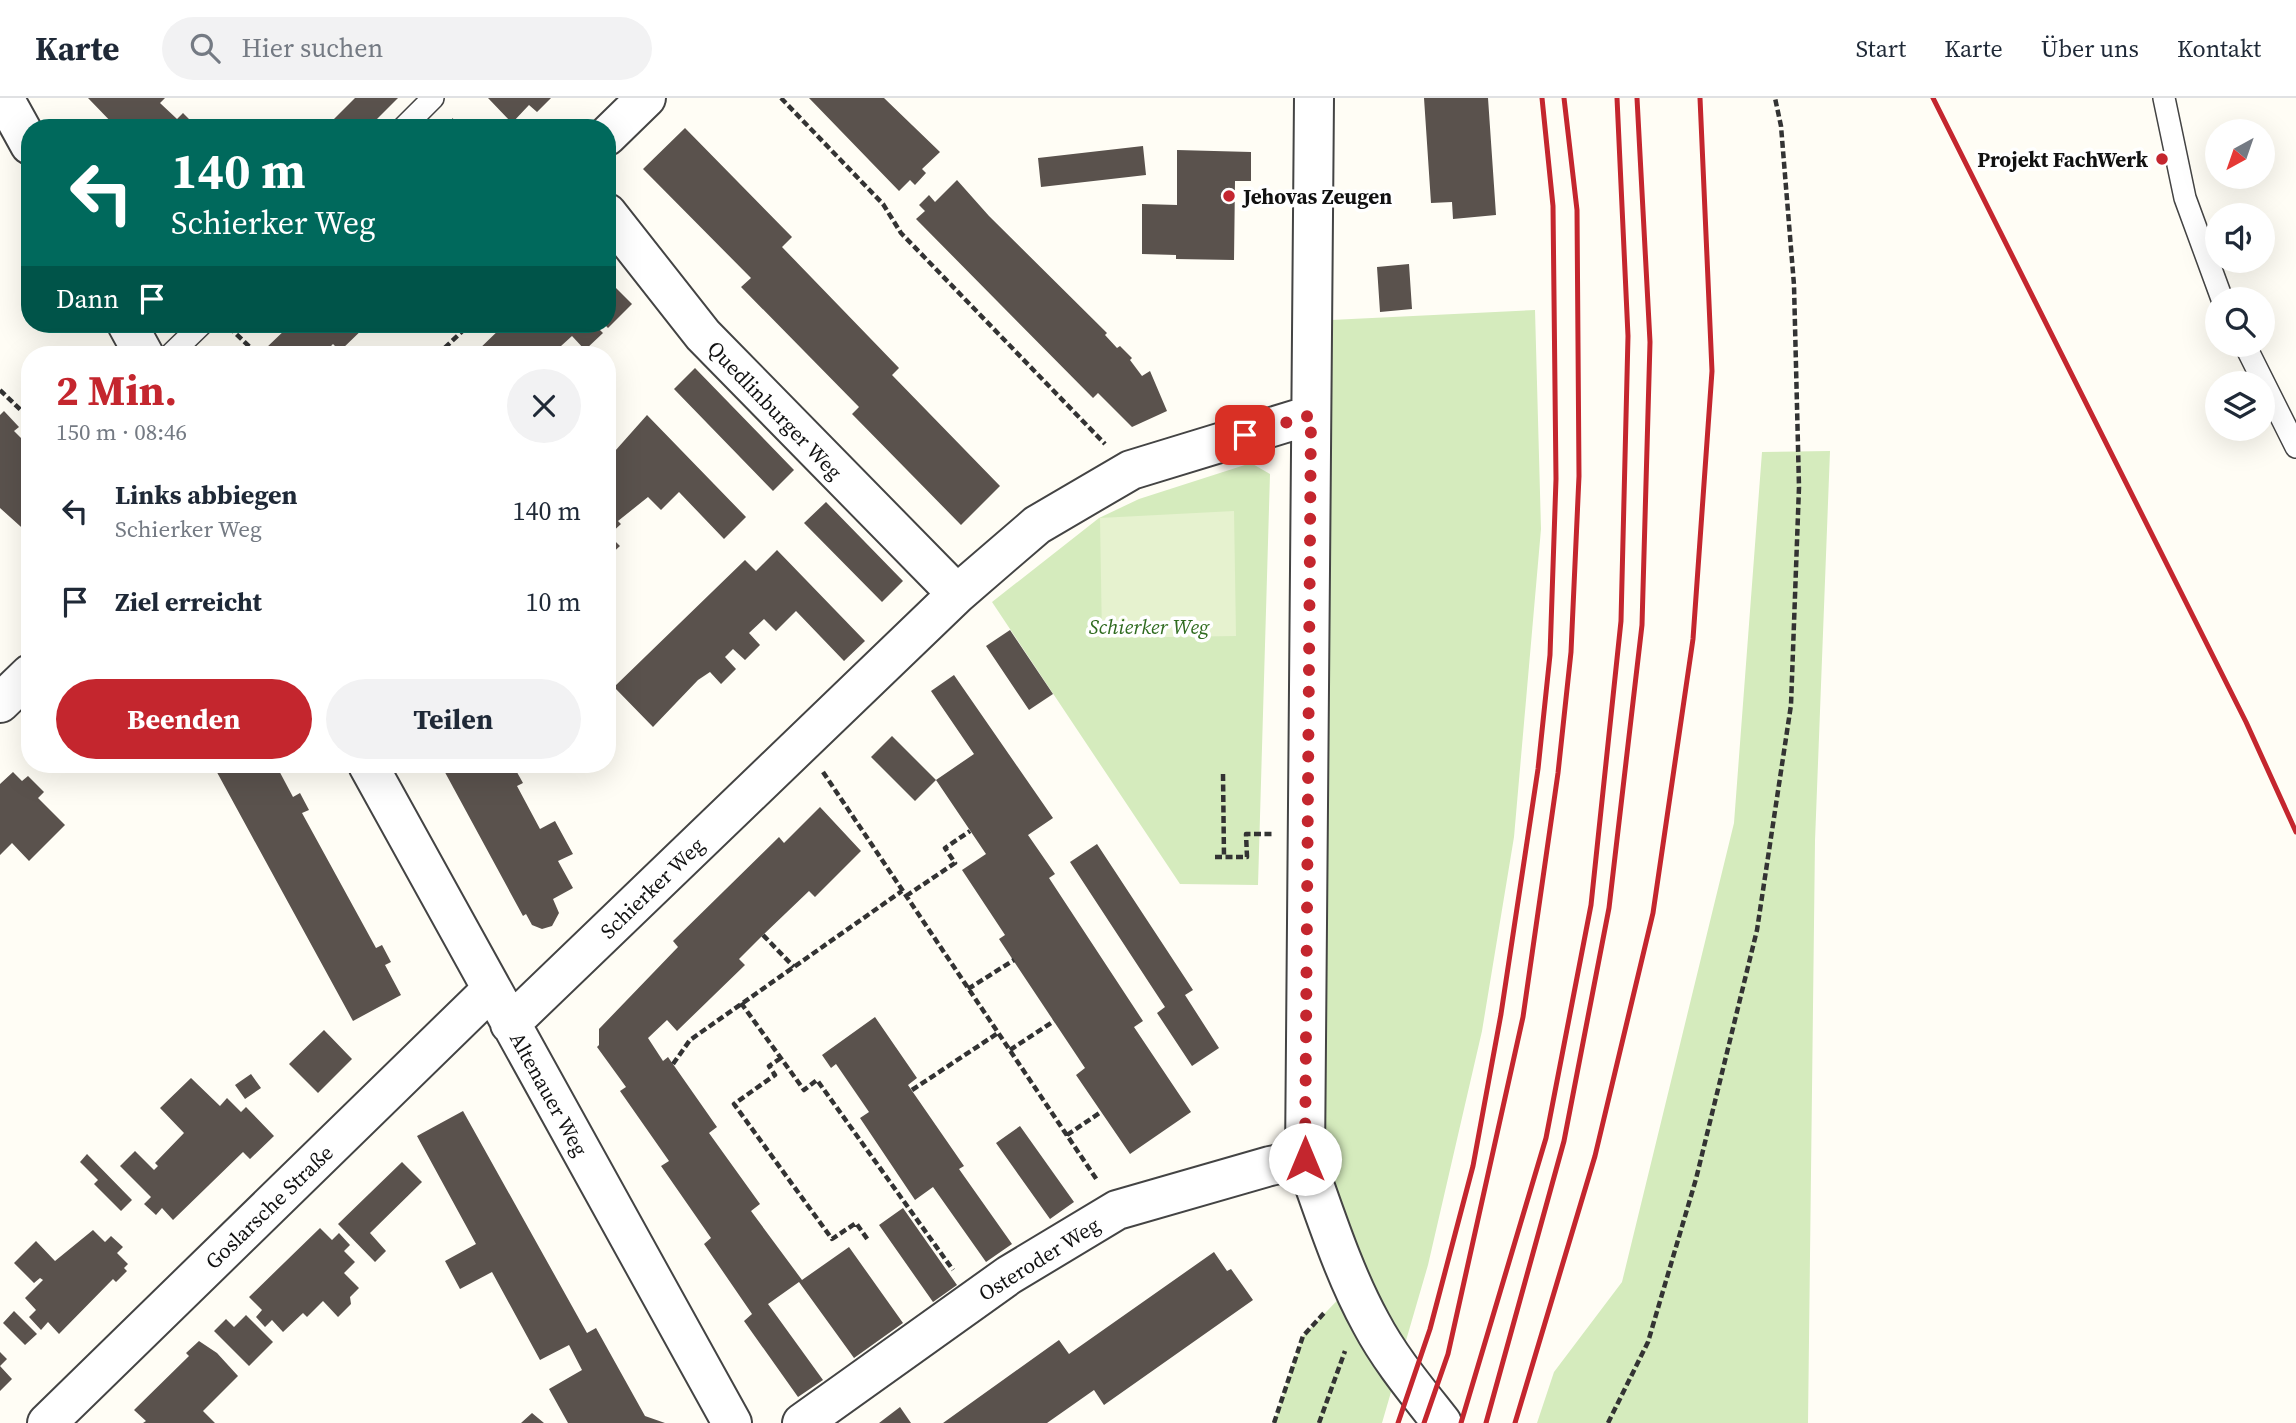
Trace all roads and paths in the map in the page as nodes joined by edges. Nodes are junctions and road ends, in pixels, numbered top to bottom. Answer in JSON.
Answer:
{"nodes":[{"id":1,"x":4,"y":98,"type":"edge"},
{"id":2,"x":433,"y":98,"type":"edge"},
{"id":3,"x":646,"y":98,"type":"edge"},
{"id":4,"x":790,"y":98,"type":"edge"},
{"id":5,"x":1314,"y":98,"type":"edge"},
{"id":6,"x":1775,"y":98,"type":"edge"},
{"id":7,"x":2164,"y":98,"type":"edge"},
{"id":8,"x":783,"y":100,"type":"edge"},
{"id":9,"x":412,"y":119,"type":"edge"},
{"id":10,"x":616,"y":127,"type":"edge"},
{"id":11,"x":21,"y":129,"type":"edge"},
{"id":12,"x":616,"y":224,"type":"edge"},
{"id":13,"x":2218,"y":287,"type":"edge"},
{"id":14,"x":193,"y":333,"type":"edge"},
{"id":15,"x":236,"y":333,"type":"edge"},
{"id":16,"x":460,"y":333,"type":"edge"},
{"id":17,"x":179,"y":346,"type":"edge"},
{"id":18,"x":249,"y":346,"type":"edge"},
{"id":19,"x":446,"y":346,"type":"edge"},
{"id":20,"x":2251,"y":357,"type":"edge"},
{"id":21,"x":0,"y":390,"type":"edge"},
{"id":22,"x":21,"y":410,"type":"edge"},
{"id":23,"x":1311,"y":415,"type":"junction"},
{"id":24,"x":2296,"y":447,"type":"edge"},
{"id":25,"x":1131,"y":470,"type":"junction"},
{"id":26,"x":957,"y":594,"type":"junction"},
{"id":27,"x":21,"y":683,"type":"edge"},
{"id":28,"x":0,"y":703,"type":"edge"},
{"id":29,"x":803,"y":743,"type":"junction"},
{"id":30,"x":372,"y":773,"type":"edge"},
{"id":31,"x":1223,"y":775,"type":"dead end"},
{"id":32,"x":970,"y":831,"type":"dead end"},
{"id":33,"x":1308,"y":833,"type":"junction"},
{"id":34,"x":1215,"y":857,"type":"dead end"},
{"id":35,"x":1224,"y":857,"type":"junction"},
{"id":36,"x":904,"y":893,"type":"junction"},
{"id":37,"x":763,"y":935,"type":"dead end"},
{"id":38,"x":1014,"y":960,"type":"dead end"},
{"id":39,"x":794,"y":967,"type":"junction"},
{"id":40,"x":968,"y":989,"type":"junction"},
{"id":41,"x":491,"y":990,"type":"junction"},
{"id":42,"x":741,"y":1003,"type":"junction"},
{"id":43,"x":1054,"y":1021,"type":"dead end"},
{"id":44,"x":510,"y":1024,"type":"junction"},
{"id":45,"x":998,"y":1033,"type":"junction"},
{"id":46,"x":1010,"y":1050,"type":"junction"},
{"id":47,"x":780,"y":1058,"type":"junction"},
{"id":48,"x":673,"y":1064,"type":"dead end"},
{"id":49,"x":912,"y":1090,"type":"dead end"},
{"id":50,"x":1101,"y":1112,"type":"dead end"},
{"id":51,"x":1066,"y":1135,"type":"junction"},
{"id":52,"x":1305,"y":1159,"type":"junction"},
{"id":53,"x":1117,"y":1210,"type":"junction"},
{"id":54,"x":868,"y":1240,"type":"dead end"},
{"id":55,"x":1353,"y":1284,"type":"junction"},
{"id":56,"x":974,"y":1300,"type":"junction"},
{"id":57,"x":1371,"y":1323,"type":"junction"},
{"id":58,"x":47,"y":1423,"type":"edge"},
{"id":59,"x":732,"y":1423,"type":"edge"},
{"id":60,"x":802,"y":1423,"type":"edge"},
{"id":61,"x":1274,"y":1423,"type":"edge"},
{"id":62,"x":1319,"y":1423,"type":"edge"},
{"id":63,"x":1443,"y":1423,"type":"edge"},
{"id":64,"x":1608,"y":1423,"type":"edge"}],
"edges":[{"from":1,"to":11,"type":"street"},
{"from":2,"to":9,"type":"lane"},
{"from":3,"to":10,"type":"street"},
{"from":4,"to":8,"type":"path"},
{"from":5,"to":23,"type":"street"},
{"from":6,"to":64,"type":"path"},
{"from":7,"to":13,"type":"lane"},
{"from":8,"to":25,"type":"path"},
{"from":12,"to":26,"type":"street","name":"Quedlinburger Weg"},
{"from":14,"to":17,"type":"lane"},
{"from":15,"to":18,"type":"path"},
{"from":16,"to":19,"type":"path"},
{"from":20,"to":24,"type":"lane"},
{"from":21,"to":22,"type":"path"},
{"from":23,"to":25,"type":"street","name":"Schierker Weg"},
{"from":23,"to":33,"type":"street"},
{"from":25,"to":26,"type":"street","name":"Schierker Weg"},
{"from":26,"to":29,"type":"street","name":"Schierker Weg"},
{"from":27,"to":28,"type":"street"},
{"from":29,"to":36,"type":"path"},
{"from":29,"to":44,"type":"street","name":"Schierker Weg"},
{"from":30,"to":41,"type":"street","name":"Altenauer Weg"},
{"from":31,"to":35,"type":"path"},
{"from":32,"to":36,"type":"path"},
{"from":33,"to":35,"type":"path"},
{"from":33,"to":52,"type":"street"},
{"from":34,"to":35,"type":"path"},
{"from":36,"to":39,"type":"path"},
{"from":36,"to":40,"type":"path"},
{"from":37,"to":39,"type":"path"},
{"from":38,"to":40,"type":"path"},
{"from":39,"to":42,"type":"path"},
{"from":40,"to":45,"type":"path"},
{"from":41,"to":44,"type":"street","name":"Altenauer Weg"},
{"from":41,"to":58,"type":"street","name":"Goslarsche Straße"},
{"from":42,"to":47,"type":"path"},
{"from":42,"to":48,"type":"path"},
{"from":43,"to":46,"type":"path"},
{"from":44,"to":59,"type":"street","name":"Altenauer Weg"},
{"from":45,"to":46,"type":"path"},
{"from":45,"to":49,"type":"path"},
{"from":46,"to":51,"type":"path"},
{"from":47,"to":54,"type":"path"},
{"from":47,"to":56,"type":"path"},
{"from":50,"to":51,"type":"path"},
{"from":51,"to":53,"type":"path"},
{"from":52,"to":53,"type":"street","name":"Osteroder Weg"},
{"from":52,"to":55,"type":"street"},
{"from":53,"to":56,"type":"street","name":"Osteroder Weg"},
{"from":55,"to":57,"type":"street"},
{"from":55,"to":61,"type":"path"},
{"from":56,"to":60,"type":"street","name":"Osteroder Weg"},
{"from":57,"to":62,"type":"path"},
{"from":57,"to":63,"type":"street"}]}
